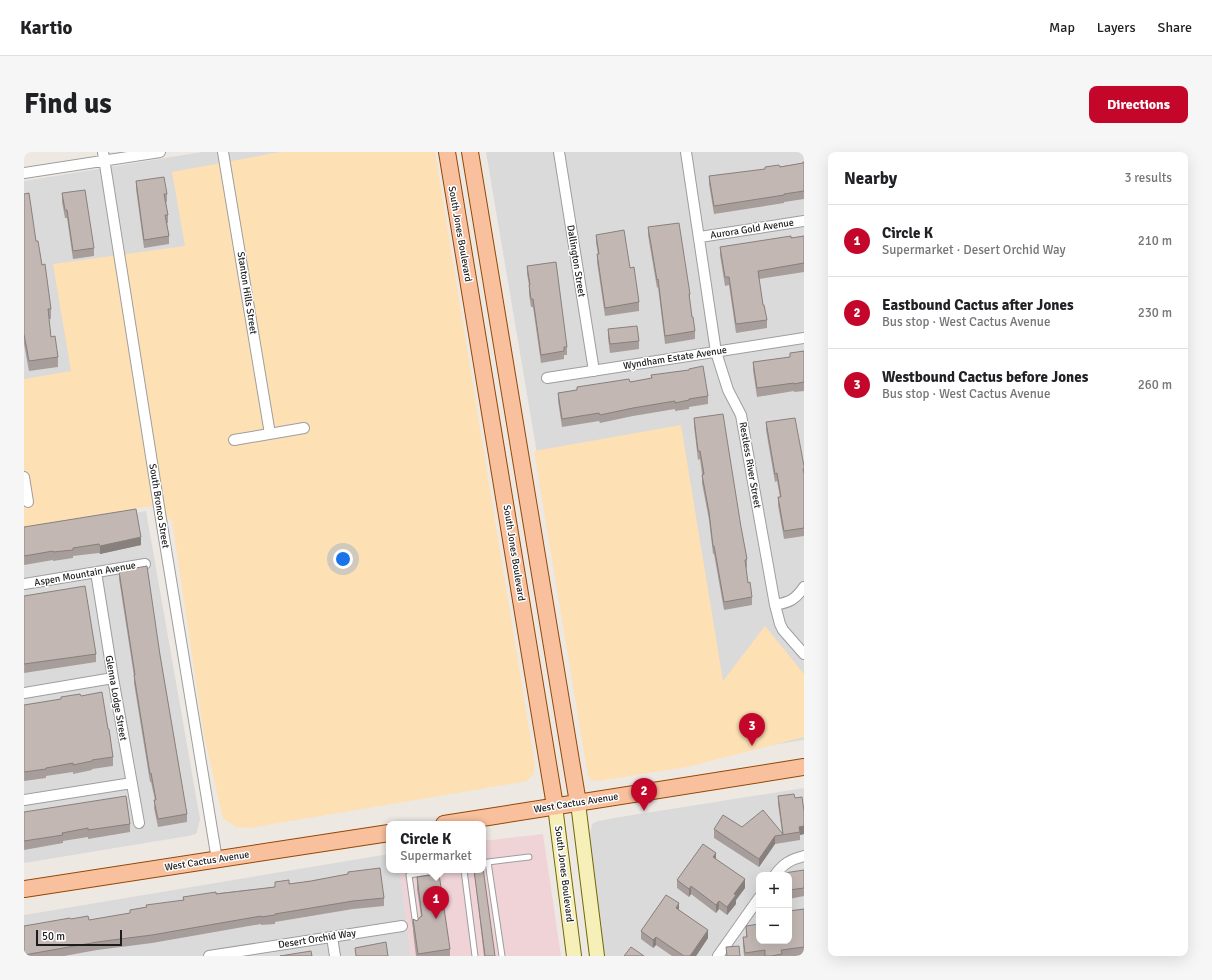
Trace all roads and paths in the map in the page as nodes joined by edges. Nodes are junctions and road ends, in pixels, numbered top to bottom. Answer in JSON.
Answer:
{"nodes":[{"id":1,"x":160,"y":152,"type":"edge"},
{"id":2,"x":223,"y":152,"type":"edge"},
{"id":3,"x":447,"y":152,"type":"edge"},
{"id":4,"x":470,"y":152,"type":"edge"},
{"id":5,"x":559,"y":152,"type":"edge"},
{"id":6,"x":686,"y":152,"type":"edge"},
{"id":7,"x":103,"y":156,"type":"edge"},
{"id":8,"x":24,"y":173,"type":"edge"},
{"id":9,"x":804,"y":221,"type":"edge"},
{"id":10,"x":700,"y":237,"type":"junction"},
{"id":11,"x":804,"y":338,"type":"edge"},
{"id":12,"x":716,"y":352,"type":"junction"},
{"id":13,"x":594,"y":371,"type":"junction"},
{"id":14,"x":547,"y":378,"type":"dead end"},
{"id":15,"x":304,"y":428,"type":"dead end"},
{"id":16,"x":270,"y":434,"type":"junction"},
{"id":17,"x":234,"y":440,"type":"dead end"},
{"id":18,"x":24,"y":477,"type":"edge"},
{"id":19,"x":28,"y":502,"type":"dead end"},
{"id":20,"x":145,"y":564,"type":"dead end"},
{"id":21,"x":96,"y":572,"type":"junction"},
{"id":22,"x":24,"y":584,"type":"edge"},
{"id":23,"x":804,"y":587,"type":"edge"},
{"id":24,"x":774,"y":605,"type":"junction"},
{"id":25,"x":804,"y":654,"type":"edge"},
{"id":26,"x":113,"y":678,"type":"junction"},
{"id":27,"x":24,"y":693,"type":"edge"},
{"id":28,"x":804,"y":767,"type":"edge"},
{"id":29,"x":132,"y":783,"type":"junction"},
{"id":30,"x":24,"y":800,"type":"edge"},
{"id":31,"x":578,"y":803,"type":"junction"},
{"id":32,"x":555,"y":806,"type":"junction"},
{"id":33,"x":464,"y":821,"type":"edge"},
{"id":34,"x":139,"y":822,"type":"dead end"},
{"id":35,"x":386,"y":833,"type":"edge"},
{"id":36,"x":804,"y":856,"type":"edge"},
{"id":37,"x":530,"y":857,"type":"dead end"},
{"id":38,"x":217,"y":860,"type":"junction"},
{"id":39,"x":486,"y":863,"type":"edge"},
{"id":40,"x":777,"y":872,"type":"edge"},
{"id":41,"x":422,"y":873,"type":"edge"},
{"id":42,"x":464,"y":873,"type":"edge"},
{"id":43,"x":24,"y":889,"type":"edge"},
{"id":44,"x":756,"y":902,"type":"edge"},
{"id":45,"x":402,"y":926,"type":"dead end"},
{"id":46,"x":416,"y":929,"type":"edge"},
{"id":47,"x":332,"y":937,"type":"junction"},
{"id":48,"x":209,"y":956,"type":"edge"},
{"id":49,"x":335,"y":956,"type":"edge"},
{"id":50,"x":475,"y":956,"type":"edge"},
{"id":51,"x":502,"y":956,"type":"edge"},
{"id":52,"x":574,"y":956,"type":"edge"},
{"id":53,"x":597,"y":956,"type":"edge"},
{"id":54,"x":718,"y":956,"type":"edge"}],
"edges":[{"from":1,"to":7,"type":"street"},
{"from":2,"to":16,"type":"street","name":"Stanton Hills Street"},
{"from":3,"to":32,"type":"main road","name":"South Jones Boulevard"},
{"from":4,"to":31,"type":"main road"},
{"from":5,"to":13,"type":"street","name":"Dallington Street"},
{"from":6,"to":10,"type":"street","name":"Restless River Street"},
{"from":7,"to":8,"type":"street"},
{"from":7,"to":38,"type":"street","name":"South Bronco Street"},
{"from":9,"to":10,"type":"street","name":"Aurora Gold Avenue"},
{"from":10,"to":12,"type":"street","name":"Restless River Street"},
{"from":11,"to":12,"type":"street","name":"Wyndham Estate Avenue"},
{"from":12,"to":13,"type":"street","name":"Wyndham Estate Avenue"},
{"from":12,"to":24,"type":"street","name":"Restless River Street"},
{"from":13,"to":14,"type":"street","name":"Wyndham Estate Avenue"},
{"from":15,"to":16,"type":"street"},
{"from":16,"to":17,"type":"street"},
{"from":18,"to":19,"type":"street"},
{"from":20,"to":21,"type":"street","name":"Aspen Mountain Avenue"},
{"from":21,"to":22,"type":"street","name":"Aspen Mountain Avenue"},
{"from":21,"to":26,"type":"street","name":"Glenna Lodge Street"},
{"from":23,"to":24,"type":"street"},
{"from":24,"to":25,"type":"street","name":"Restless River Street"},
{"from":26,"to":27,"type":"street"},
{"from":26,"to":29,"type":"street","name":"Glenna Lodge Street"},
{"from":28,"to":31,"type":"main road","name":"West Cactus Avenue"},
{"from":29,"to":30,"type":"street"},
{"from":29,"to":34,"type":"street","name":"Glenna Lodge Street"},
{"from":31,"to":32,"type":"main road","name":"West Cactus Avenue"},
{"from":31,"to":53,"type":"main road"},
{"from":32,"to":33,"type":"main road","name":"West Cactus Avenue"},
{"from":32,"to":52,"type":"main road","name":"South Jones Boulevard"},
{"from":35,"to":38,"type":"main road","name":"West Cactus Avenue"},
{"from":36,"to":40,"type":"street"},
{"from":37,"to":39,"type":"lane"},
{"from":38,"to":43,"type":"main road","name":"West Cactus Avenue"},
{"from":39,"to":51,"type":"lane"},
{"from":41,"to":46,"type":"lane"},
{"from":42,"to":50,"type":"lane"},
{"from":44,"to":54,"type":"street"},
{"from":45,"to":47,"type":"street","name":"Desert Orchid Way"},
{"from":47,"to":48,"type":"street","name":"Desert Orchid Way"},
{"from":47,"to":49,"type":"street"}]}
